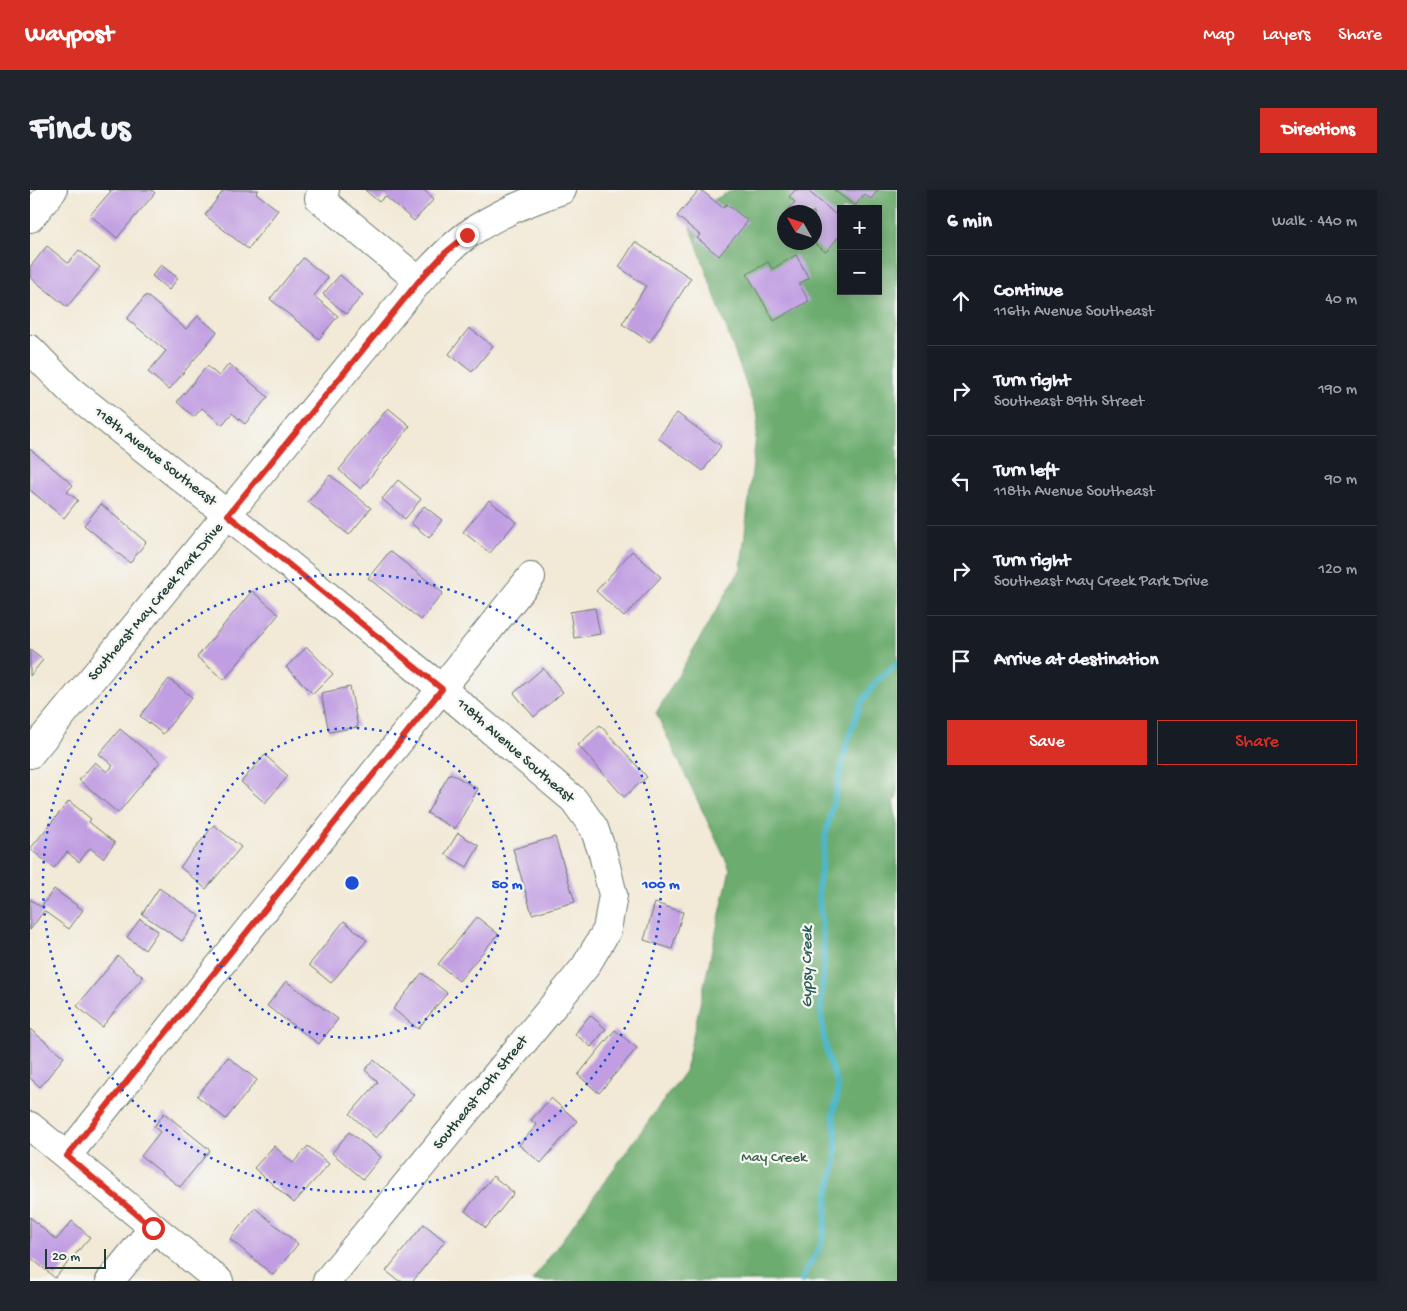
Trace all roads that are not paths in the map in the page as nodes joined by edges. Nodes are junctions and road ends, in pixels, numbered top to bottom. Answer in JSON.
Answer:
{"nodes":[{"id":1,"x":53,"y":190,"type":"edge"},
{"id":2,"x":562,"y":190,"type":"edge"},
{"id":3,"x":322,"y":194,"type":"edge"},
{"id":4,"x":30,"y":218,"type":"edge"},
{"id":5,"x":419,"y":281,"type":"junction"},
{"id":6,"x":30,"y":349,"type":"edge"},
{"id":7,"x":228,"y":515,"type":"junction"},
{"id":8,"x":531,"y":577,"type":"dead end"},
{"id":9,"x":442,"y":689,"type":"junction"},
{"id":10,"x":33,"y":745,"type":"edge"},
{"id":11,"x":613,"y":895,"type":"joint"},
{"id":12,"x":30,"y":1126,"type":"edge"},
{"id":13,"x":67,"y":1156,"type":"junction"},
{"id":14,"x":153,"y":1228,"type":"junction"},
{"id":15,"x":110,"y":1281,"type":"edge"},
{"id":16,"x":219,"y":1281,"type":"edge"},
{"id":17,"x":327,"y":1281,"type":"edge"}],
"edges":[{"from":1,"to":4,"type":"street"},
{"from":2,"to":5,"type":"street","name":"Southeast May Creek Park Drive"},
{"from":3,"to":5,"type":"street"},
{"from":5,"to":7,"type":"street","name":"Southeast May Creek Park Drive"},
{"from":6,"to":7,"type":"street","name":"118th Avenue Southeast"},
{"from":7,"to":9,"type":"street","name":"118th Avenue Southeast"},
{"from":7,"to":10,"type":"street","name":"Southeast May Creek Park Drive"},
{"from":8,"to":9,"type":"street"},
{"from":9,"to":11,"type":"street","name":"118th Avenue Southeast"},
{"from":9,"to":13,"type":"street"},
{"from":11,"to":17,"type":"street","name":"Southeast 90th Street"},
{"from":12,"to":13,"type":"street"},
{"from":13,"to":14,"type":"street"},
{"from":14,"to":15,"type":"street"},
{"from":14,"to":16,"type":"street"}]}
